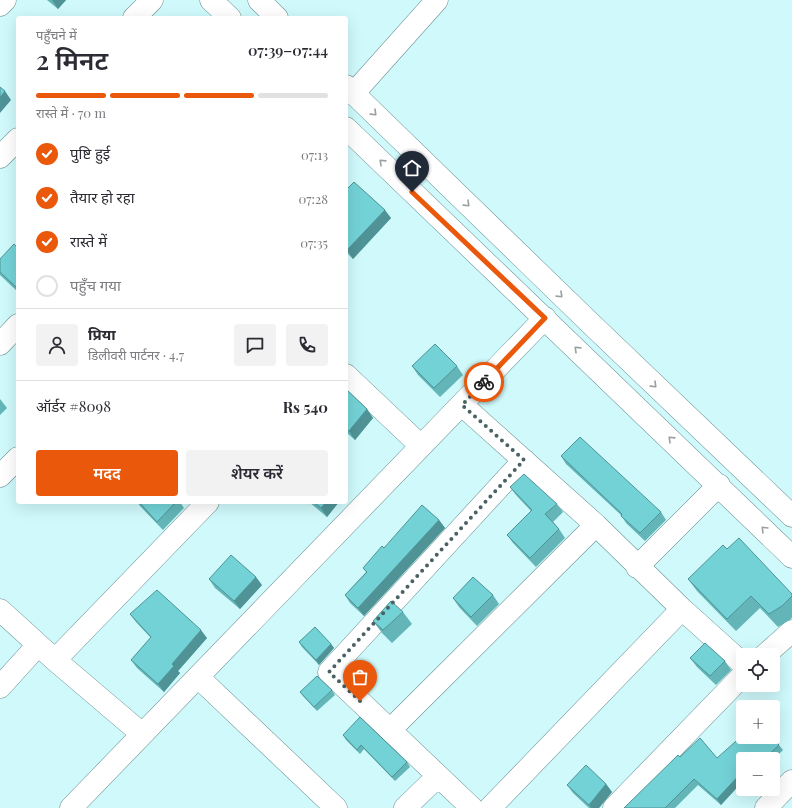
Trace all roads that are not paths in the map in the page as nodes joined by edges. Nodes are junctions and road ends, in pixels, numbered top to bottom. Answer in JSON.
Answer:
{"nodes":[{"id":1,"x":5,"y":0,"type":"edge"},
{"id":2,"x":152,"y":0,"type":"edge"},
{"id":3,"x":211,"y":0,"type":"edge"},
{"id":4,"x":259,"y":0,"type":"edge"},
{"id":5,"x":437,"y":0,"type":"edge"},
{"id":6,"x":0,"y":5,"type":"edge"},
{"id":7,"x":136,"y":16,"type":"edge"},
{"id":8,"x":228,"y":16,"type":"edge"},
{"id":9,"x":275,"y":16,"type":"edge"},
{"id":10,"x":350,"y":90,"type":"edge"},
{"id":11,"x":348,"y":130,"type":"edge"},
{"id":12,"x":16,"y":141,"type":"edge"},
{"id":13,"x":0,"y":157,"type":"edge"},
{"id":14,"x":545,"y":318,"type":"junction"},
{"id":15,"x":16,"y":327,"type":"edge"},
{"id":16,"x":0,"y":344,"type":"edge"},
{"id":17,"x":348,"y":377,"type":"edge"},
{"id":18,"x":462,"y":405,"type":"junction"},
{"id":19,"x":421,"y":446,"type":"junction"},
{"id":20,"x":16,"y":460,"type":"edge"},
{"id":21,"x":524,"y":460,"type":"junction"},
{"id":22,"x":0,"y":476,"type":"edge"},
{"id":23,"x":719,"y":485,"type":"junction"},
{"id":24,"x":206,"y":504,"type":"edge"},
{"id":25,"x":792,"y":516,"type":"edge"},
{"id":26,"x":596,"y":525,"type":"junction"},
{"id":27,"x":792,"y":557,"type":"edge"},
{"id":28,"x":637,"y":567,"type":"junction"},
{"id":29,"x":682,"y":609,"type":"junction"},
{"id":30,"x":0,"y":610,"type":"edge"},
{"id":31,"x":792,"y":631,"type":"edge"},
{"id":32,"x":38,"y":645,"type":"junction"},
{"id":33,"x":773,"y":648,"type":"edge"},
{"id":34,"x":736,"y":658,"type":"edge"},
{"id":35,"x":55,"y":660,"type":"junction"},
{"id":36,"x":198,"y":677,"type":"junction"},
{"id":37,"x":736,"y":682,"type":"edge"},
{"id":38,"x":0,"y":687,"type":"edge"},
{"id":39,"x":390,"y":730,"type":"junction"},
{"id":40,"x":142,"y":734,"type":"junction"},
{"id":41,"x":438,"y":776,"type":"junction"},
{"id":42,"x":792,"y":781,"type":"edge"},
{"id":43,"x":71,"y":808,"type":"edge"},
{"id":44,"x":336,"y":808,"type":"edge"},
{"id":45,"x":405,"y":808,"type":"edge"},
{"id":46,"x":472,"y":808,"type":"edge"},
{"id":47,"x":490,"y":808,"type":"edge"},
{"id":48,"x":614,"y":808,"type":"edge"},
{"id":49,"x":766,"y":808,"type":"edge"}],
"edges":[{"from":1,"to":6,"type":"street"},
{"from":2,"to":7,"type":"street"},
{"from":3,"to":8,"type":"street"},
{"from":4,"to":9,"type":"street"},
{"from":5,"to":10,"type":"street"},
{"from":10,"to":25,"type":"street","one_way":true},
{"from":14,"to":11,"type":"street","one_way":true},
{"from":12,"to":13,"type":"street"},
{"from":14,"to":18,"type":"street"},
{"from":23,"to":14,"type":"street","one_way":true},
{"from":15,"to":16,"type":"street"},
{"from":17,"to":19,"type":"street"},
{"from":18,"to":19,"type":"street"},
{"from":18,"to":21,"type":"street"},
{"from":19,"to":36,"type":"street"},
{"from":20,"to":22,"type":"street"},
{"from":21,"to":26,"type":"street"},
{"from":21,"to":39,"type":"street"},
{"from":27,"to":23,"type":"street","one_way":true},
{"from":23,"to":28,"type":"street"},
{"from":24,"to":35,"type":"street"},
{"from":26,"to":28,"type":"street"},
{"from":26,"to":39,"type":"street"},
{"from":28,"to":29,"type":"street"},
{"from":29,"to":34,"type":"street"},
{"from":29,"to":47,"type":"street"},
{"from":30,"to":32,"type":"street"},
{"from":31,"to":33,"type":"street"},
{"from":32,"to":35,"type":"street"},
{"from":32,"to":38,"type":"street"},
{"from":35,"to":40,"type":"street"},
{"from":36,"to":40,"type":"street"},
{"from":36,"to":44,"type":"street"},
{"from":37,"to":48,"type":"street"},
{"from":39,"to":41,"type":"street"},
{"from":40,"to":43,"type":"street"},
{"from":41,"to":45,"type":"street"},
{"from":41,"to":46,"type":"street"},
{"from":42,"to":49,"type":"street"}]}
